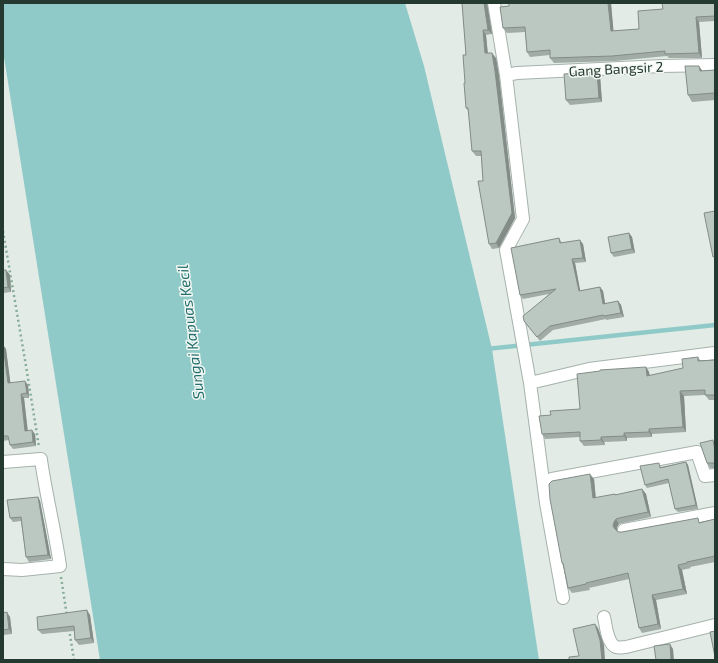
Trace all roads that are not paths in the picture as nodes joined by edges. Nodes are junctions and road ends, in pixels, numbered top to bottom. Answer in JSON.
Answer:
{"nodes":[{"id":1,"x":494,"y":3,"type":"edge"},
{"id":2,"x":715,"y":65,"type":"edge"},
{"id":3,"x":512,"y":74,"type":"junction"},
{"id":4,"x":715,"y":353,"type":"edge"},
{"id":5,"x":530,"y":383,"type":"junction"},
{"id":6,"x":3,"y":462,"type":"edge"},
{"id":7,"x":715,"y":475,"type":"edge"},
{"id":8,"x":544,"y":487,"type":"junction"},
{"id":9,"x":715,"y":513,"type":"edge"},
{"id":10,"x":624,"y":530,"type":"edge"},
{"id":11,"x":3,"y":569,"type":"edge"},
{"id":12,"x":563,"y":598,"type":"dead end"},
{"id":13,"x":604,"y":617,"type":"dead end"},
{"id":14,"x":715,"y":625,"type":"edge"}],
"edges":[{"from":1,"to":3,"type":"street"},
{"from":2,"to":3,"type":"street","name":"Gang Bangsir 2"},
{"from":3,"to":5,"type":"street"},
{"from":4,"to":5,"type":"street"},
{"from":5,"to":8,"type":"street"},
{"from":6,"to":11,"type":"street"},
{"from":7,"to":8,"type":"street"},
{"from":8,"to":12,"type":"street"},
{"from":9,"to":10,"type":"street"},
{"from":13,"to":14,"type":"street"}]}
